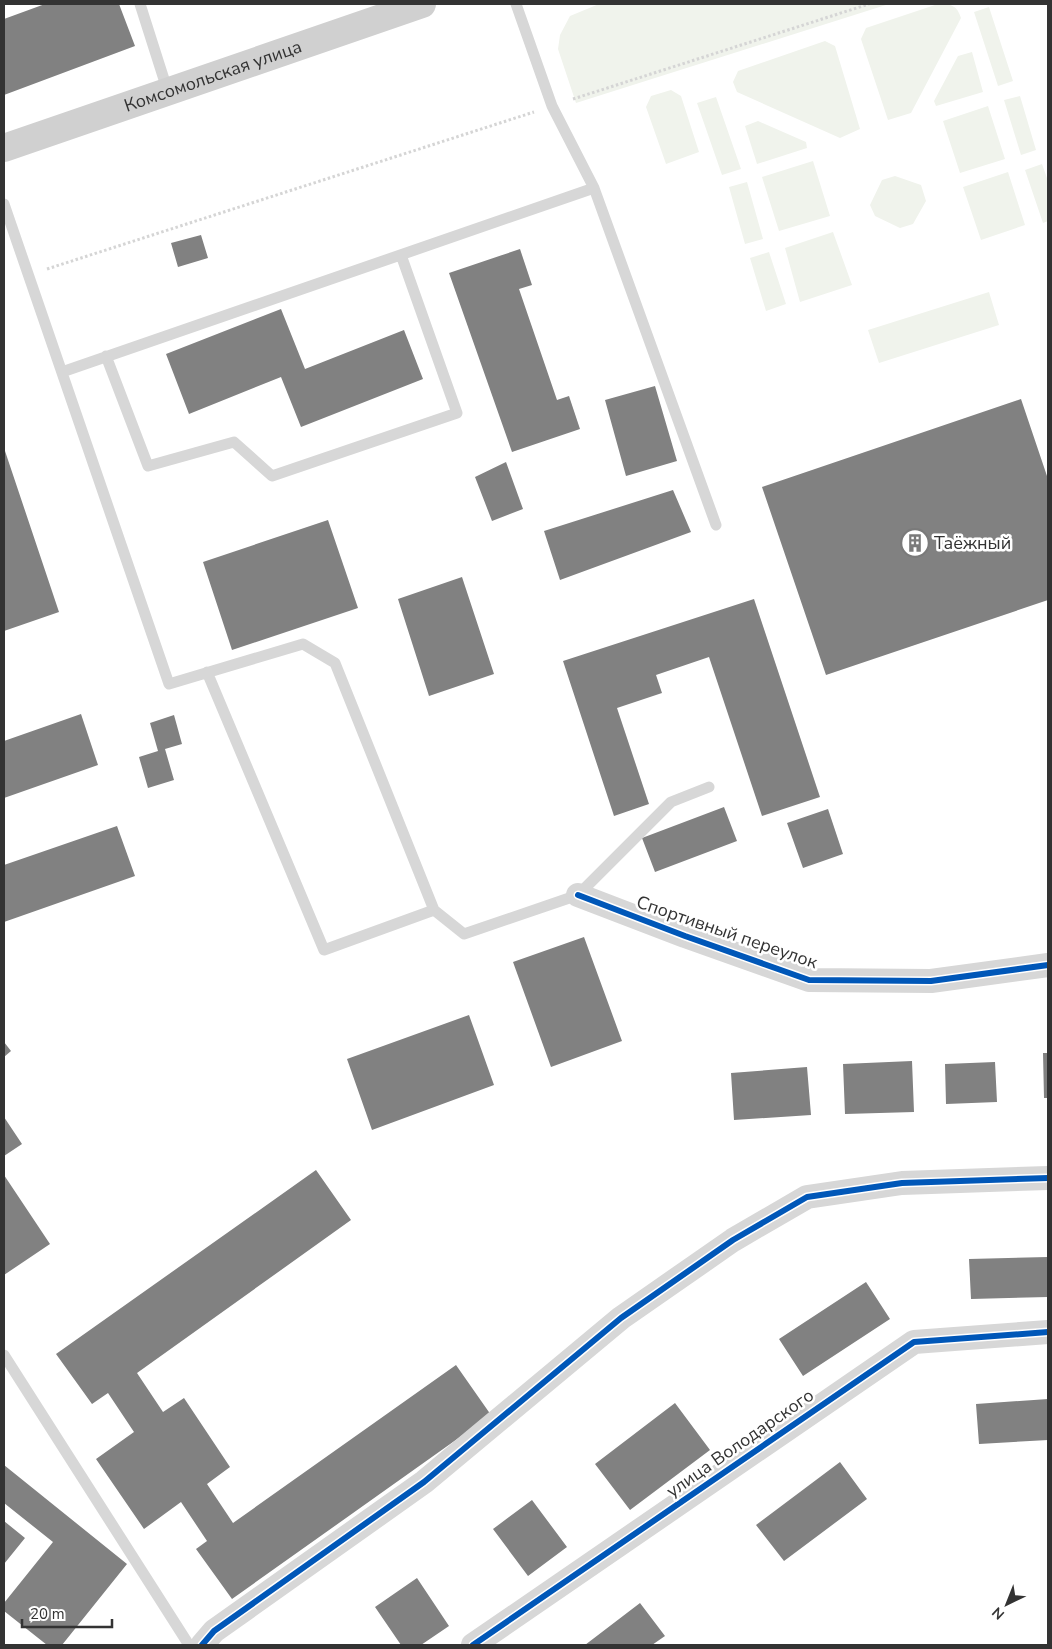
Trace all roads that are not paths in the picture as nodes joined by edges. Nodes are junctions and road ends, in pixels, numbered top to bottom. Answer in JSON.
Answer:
{"nodes":[{"id":1,"x":140,"y":4,"type":"edge"},
{"id":2,"x":422,"y":4,"type":"edge"},
{"id":3,"x":516,"y":4,"type":"edge"},
{"id":4,"x":168,"y":92,"type":"junction"},
{"id":5,"x":4,"y":148,"type":"edge"},
{"id":6,"x":594,"y":188,"type":"junction"},
{"id":7,"x":4,"y":204,"type":"edge"},
{"id":8,"x":401,"y":255,"type":"junction"},
{"id":9,"x":106,"y":356,"type":"junction"},
{"id":10,"x":62,"y":372,"type":"junction"},
{"id":11,"x":716,"y":525,"type":"dead end"},
{"id":12,"x":207,"y":672,"type":"junction"},
{"id":13,"x":709,"y":788,"type":"dead end"},
{"id":14,"x":578,"y":895,"type":"junction"},
{"id":15,"x":434,"y":910,"type":"junction"},
{"id":16,"x":1048,"y":965,"type":"edge"},
{"id":17,"x":1048,"y":1178,"type":"edge"},
{"id":18,"x":1048,"y":1332,"type":"edge"},
{"id":19,"x":4,"y":1355,"type":"edge"},
{"id":20,"x":189,"y":1645,"type":"edge"},
{"id":21,"x":202,"y":1645,"type":"edge"},
{"id":22,"x":473,"y":1645,"type":"edge"}],
"edges":[{"from":1,"to":4,"type":"lane"},
{"from":2,"to":4,"type":"main road","name":"Комсомольская улица"},
{"from":3,"to":6,"type":"lane"},
{"from":4,"to":5,"type":"main road","name":"Комсомольская улица"},
{"from":6,"to":8,"type":"lane"},
{"from":6,"to":11,"type":"lane"},
{"from":7,"to":10,"type":"lane"},
{"from":8,"to":9,"type":"lane"},
{"from":8,"to":9,"type":"lane"},
{"from":9,"to":10,"type":"lane"},
{"from":10,"to":12,"type":"lane"},
{"from":12,"to":15,"type":"lane"},
{"from":12,"to":15,"type":"lane"},
{"from":13,"to":14,"type":"lane"},
{"from":14,"to":15,"type":"lane"},
{"from":14,"to":16,"type":"street","name":"Спортивный переулок"},
{"from":17,"to":21,"type":"street"},
{"from":18,"to":22,"type":"street","name":"улица Володарского"},
{"from":19,"to":20,"type":"lane"}]}
